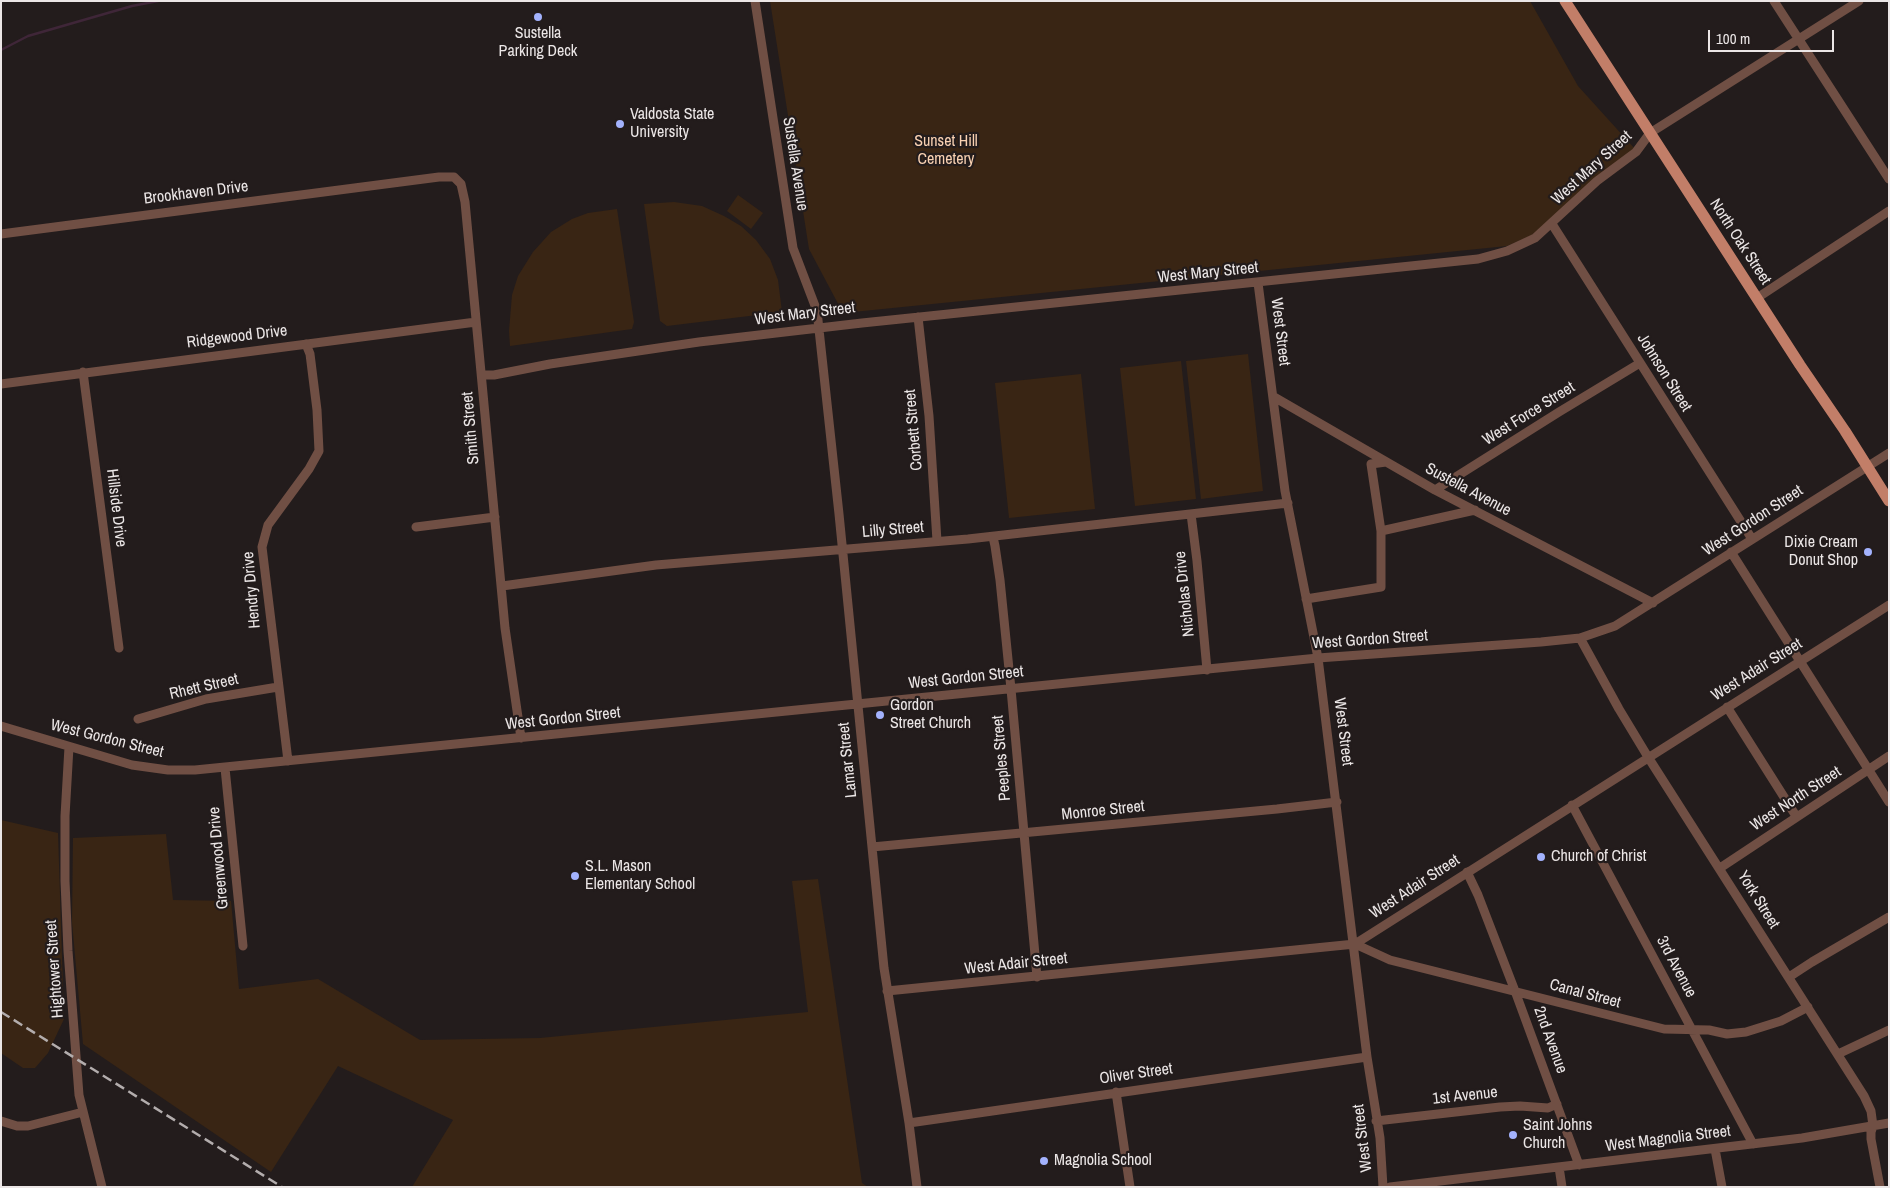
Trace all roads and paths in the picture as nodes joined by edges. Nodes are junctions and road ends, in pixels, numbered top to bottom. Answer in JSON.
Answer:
{"nodes":[{"id":1,"x":755,"y":1,"type":"edge"},
{"id":2,"x":1565,"y":1,"type":"edge"},
{"id":3,"x":1774,"y":1,"type":"edge"},
{"id":4,"x":1859,"y":1,"type":"edge"},
{"id":5,"x":1799,"y":40,"type":"junction"},
{"id":6,"x":1650,"y":134,"type":"junction"},
{"id":7,"x":1889,"y":179,"type":"edge"},
{"id":8,"x":394,"y":182,"type":"joint"},
{"id":9,"x":1889,"y":211,"type":"edge"},
{"id":10,"x":1552,"y":224,"type":"junction"},
{"id":11,"x":1,"y":234,"type":"edge"},
{"id":12,"x":1258,"y":283,"type":"junction"},
{"id":13,"x":1757,"y":298,"type":"junction"},
{"id":14,"x":918,"y":317,"type":"junction"},
{"id":15,"x":476,"y":322,"type":"junction"},
{"id":16,"x":818,"y":328,"type":"junction"},
{"id":17,"x":306,"y":344,"type":"junction"},
{"id":18,"x":1640,"y":363,"type":"junction"},
{"id":19,"x":83,"y":372,"type":"junction"},
{"id":20,"x":482,"y":374,"type":"junction"},
{"id":21,"x":1,"y":384,"type":"edge"},
{"id":22,"x":1274,"y":397,"type":"junction"},
{"id":23,"x":1889,"y":453,"type":"edge"},
{"id":24,"x":1386,"y":462,"type":"junction"},
{"id":25,"x":1867,"y":466,"type":"junction"},
{"id":26,"x":1435,"y":490,"type":"junction"},
{"id":27,"x":1889,"y":501,"type":"edge"},
{"id":28,"x":1288,"y":503,"type":"junction"},
{"id":29,"x":1475,"y":510,"type":"junction"},
{"id":30,"x":1191,"y":514,"type":"junction"},
{"id":31,"x":495,"y":517,"type":"junction"},
{"id":32,"x":416,"y":527,"type":"dead end"},
{"id":33,"x":1381,"y":531,"type":"junction"},
{"id":34,"x":993,"y":537,"type":"junction"},
{"id":35,"x":1752,"y":539,"type":"junction"},
{"id":36,"x":936,"y":541,"type":"junction"},
{"id":37,"x":842,"y":550,"type":"junction"},
{"id":38,"x":1731,"y":552,"type":"junction"},
{"id":39,"x":502,"y":586,"type":"junction"},
{"id":40,"x":1306,"y":599,"type":"junction"},
{"id":41,"x":1653,"y":603,"type":"junction"},
{"id":42,"x":1889,"y":604,"type":"edge"},
{"id":43,"x":1580,"y":638,"type":"junction"},
{"id":44,"x":119,"y":648,"type":"dead end"},
{"id":45,"x":1318,"y":658,"type":"junction"},
{"id":46,"x":1799,"y":661,"type":"junction"},
{"id":47,"x":1207,"y":670,"type":"junction"},
{"id":48,"x":278,"y":687,"type":"junction"},
{"id":49,"x":1011,"y":689,"type":"junction"},
{"id":50,"x":857,"y":704,"type":"junction"},
{"id":51,"x":1727,"y":707,"type":"junction"},
{"id":52,"x":138,"y":719,"type":"dead end"},
{"id":53,"x":1,"y":726,"type":"edge"},
{"id":54,"x":521,"y":738,"type":"junction"},
{"id":55,"x":69,"y":746,"type":"junction"},
{"id":56,"x":1889,"y":756,"type":"edge"},
{"id":57,"x":1648,"y":758,"type":"junction"},
{"id":58,"x":288,"y":761,"type":"junction"},
{"id":59,"x":225,"y":768,"type":"junction"},
{"id":60,"x":1867,"y":770,"type":"junction"},
{"id":61,"x":1336,"y":802,"type":"junction"},
{"id":62,"x":1889,"y":802,"type":"edge"},
{"id":63,"x":1572,"y":804,"type":"junction"},
{"id":64,"x":1796,"y":816,"type":"junction"},
{"id":65,"x":1024,"y":834,"type":"junction"},
{"id":66,"x":872,"y":847,"type":"junction"},
{"id":67,"x":1720,"y":868,"type":"junction"},
{"id":68,"x":1466,"y":872,"type":"junction"},
{"id":69,"x":1889,"y":917,"type":"edge"},
{"id":70,"x":1355,"y":944,"type":"junction"},
{"id":71,"x":242,"y":946,"type":"dead end"},
{"id":72,"x":1037,"y":977,"type":"junction"},
{"id":73,"x":1789,"y":977,"type":"junction"},
{"id":74,"x":887,"y":991,"type":"junction"},
{"id":75,"x":1515,"y":991,"type":"junction"},
{"id":76,"x":1808,"y":1007,"type":"junction"},
{"id":77,"x":1692,"y":1030,"type":"junction"},
{"id":78,"x":1889,"y":1030,"type":"edge"},
{"id":79,"x":1838,"y":1054,"type":"junction"},
{"id":80,"x":1367,"y":1057,"type":"junction"},
{"id":81,"x":1116,"y":1092,"type":"junction"},
{"id":82,"x":1557,"y":1104,"type":"junction"},
{"id":83,"x":83,"y":1112,"type":"junction"},
{"id":84,"x":1,"y":1121,"type":"edge"},
{"id":85,"x":1376,"y":1121,"type":"junction"},
{"id":86,"x":909,"y":1122,"type":"junction"},
{"id":87,"x":1889,"y":1123,"type":"edge"},
{"id":88,"x":1873,"y":1126,"type":"junction"},
{"id":89,"x":1753,"y":1144,"type":"junction"},
{"id":90,"x":1715,"y":1149,"type":"junction"},
{"id":91,"x":1579,"y":1165,"type":"junction"},
{"id":92,"x":1559,"y":1167,"type":"junction"},
{"id":93,"x":102,"y":1187,"type":"edge"},
{"id":94,"x":917,"y":1187,"type":"edge"},
{"id":95,"x":1130,"y":1187,"type":"edge"},
{"id":96,"x":1383,"y":1187,"type":"edge"},
{"id":97,"x":1390,"y":1187,"type":"edge"},
{"id":98,"x":1562,"y":1187,"type":"edge"},
{"id":99,"x":1722,"y":1187,"type":"edge"},
{"id":100,"x":1880,"y":1187,"type":"edge"}],
"edges":[{"from":1,"to":16,"type":"street","name":"Sustella Avenue"},
{"from":2,"to":6,"type":"main road","name":"North Oak Street"},
{"from":3,"to":5,"type":"street"},
{"from":4,"to":5,"type":"street","name":"West Mary Street"},
{"from":5,"to":6,"type":"street","name":"West Mary Street"},
{"from":5,"to":7,"type":"street"},
{"from":6,"to":10,"type":"street","name":"West Mary Street"},
{"from":6,"to":13,"type":"main road","name":"North Oak Street"},
{"from":8,"to":11,"type":"street","name":"Brookhaven Drive"},
{"from":8,"to":15,"type":"street","name":"Smith Street"},
{"from":9,"to":13,"type":"street"},
{"from":10,"to":12,"type":"street","name":"West Mary Street"},
{"from":10,"to":18,"type":"street","name":"Johnson Street"},
{"from":12,"to":14,"type":"street","name":"West Mary Street"},
{"from":12,"to":22,"type":"street","name":"West Street"},
{"from":13,"to":25,"type":"main road","name":"North Oak Street"},
{"from":14,"to":16,"type":"street","name":"West Mary Street"},
{"from":14,"to":36,"type":"street","name":"Corbett Street"},
{"from":15,"to":17,"type":"street","name":"Ridgewood Drive"},
{"from":15,"to":20,"type":"street","name":"Smith Street"},
{"from":16,"to":20,"type":"street","name":"West Mary Street"},
{"from":16,"to":37,"type":"street","name":"Lamar Street"},
{"from":17,"to":19,"type":"street","name":"Ridgewood Drive"},
{"from":17,"to":48,"type":"street","name":"Hendry Drive"},
{"from":18,"to":26,"type":"street","name":"West Force Street"},
{"from":18,"to":35,"type":"street","name":"Johnson Street"},
{"from":19,"to":21,"type":"street","name":"Ridgewood Drive"},
{"from":19,"to":44,"type":"street","name":"Hillside Drive"},
{"from":20,"to":31,"type":"street","name":"Smith Street"},
{"from":22,"to":24,"type":"street","name":"Sustella Avenue"},
{"from":22,"to":28,"type":"street","name":"West Street"},
{"from":23,"to":25,"type":"street","name":"West Gordon Street"},
{"from":24,"to":26,"type":"street","name":"Sustella Avenue"},
{"from":24,"to":33,"type":"street"},
{"from":25,"to":27,"type":"main road","name":"North Oak Street"},
{"from":25,"to":35,"type":"street","name":"West Gordon Street"},
{"from":26,"to":29,"type":"street","name":"Sustella Avenue"},
{"from":28,"to":30,"type":"street","name":"Lilly Street"},
{"from":28,"to":40,"type":"street","name":"West Street"},
{"from":29,"to":33,"type":"street"},
{"from":29,"to":41,"type":"street","name":"Sustella Avenue"},
{"from":30,"to":34,"type":"street","name":"Lilly Street"},
{"from":30,"to":47,"type":"street","name":"Nicholas Drive"},
{"from":31,"to":32,"type":"street"},
{"from":31,"to":39,"type":"street","name":"Smith Street"},
{"from":33,"to":40,"type":"street"},
{"from":34,"to":36,"type":"street","name":"Lilly Street"},
{"from":34,"to":49,"type":"street","name":"Peeples Street"},
{"from":35,"to":38,"type":"street","name":"West Gordon Street"},
{"from":36,"to":37,"type":"street","name":"Lilly Street"},
{"from":37,"to":39,"type":"street","name":"Lilly Street"},
{"from":37,"to":50,"type":"street","name":"Lamar Street"},
{"from":38,"to":41,"type":"street","name":"West Gordon Street"},
{"from":38,"to":46,"type":"street"},
{"from":39,"to":54,"type":"street","name":"Smith Street"},
{"from":40,"to":45,"type":"street","name":"West Street"},
{"from":41,"to":43,"type":"street","name":"West Gordon Street"},
{"from":42,"to":46,"type":"street","name":"West Adair Street"},
{"from":43,"to":45,"type":"street","name":"West Gordon Street"},
{"from":43,"to":57,"type":"street","name":"York Street"},
{"from":45,"to":47,"type":"street","name":"West Gordon Street"},
{"from":45,"to":61,"type":"street","name":"West Street"},
{"from":46,"to":51,"type":"street","name":"West Adair Street"},
{"from":46,"to":60,"type":"street"},
{"from":47,"to":49,"type":"street","name":"West Gordon Street"},
{"from":48,"to":52,"type":"street","name":"Rhett Street"},
{"from":48,"to":58,"type":"street","name":"Hendry Drive"},
{"from":49,"to":50,"type":"street","name":"West Gordon Street"},
{"from":49,"to":65,"type":"street","name":"Peeples Street"},
{"from":50,"to":54,"type":"street","name":"West Gordon Street"},
{"from":50,"to":66,"type":"street","name":"Lamar Street"},
{"from":51,"to":57,"type":"street","name":"West Adair Street"},
{"from":51,"to":64,"type":"street"},
{"from":53,"to":55,"type":"street","name":"West Gordon Street"},
{"from":54,"to":58,"type":"street","name":"West Gordon Street"},
{"from":55,"to":59,"type":"street","name":"West Gordon Street"},
{"from":55,"to":83,"type":"street","name":"Hightower Street"},
{"from":56,"to":60,"type":"street","name":"West North Street"},
{"from":57,"to":63,"type":"street","name":"West Adair Street"},
{"from":57,"to":67,"type":"street","name":"York Street"},
{"from":58,"to":59,"type":"street","name":"West Gordon Street"},
{"from":59,"to":71,"type":"street","name":"Greenwood Drive"},
{"from":60,"to":62,"type":"street"},
{"from":60,"to":64,"type":"street","name":"West North Street"},
{"from":61,"to":65,"type":"street","name":"Monroe Street"},
{"from":61,"to":70,"type":"street","name":"West Street"},
{"from":63,"to":68,"type":"street","name":"West Adair Street"},
{"from":63,"to":77,"type":"street","name":"3rd Avenue"},
{"from":64,"to":67,"type":"street","name":"West North Street"},
{"from":65,"to":66,"type":"street","name":"Monroe Street"},
{"from":65,"to":72,"type":"street","name":"Peeples Street"},
{"from":66,"to":74,"type":"street","name":"Lamar Street"},
{"from":67,"to":73,"type":"street","name":"York Street"},
{"from":68,"to":70,"type":"street","name":"West Adair Street"},
{"from":68,"to":75,"type":"street","name":"2nd Avenue"},
{"from":69,"to":73,"type":"street"},
{"from":70,"to":72,"type":"street","name":"West Adair Street"},
{"from":70,"to":75,"type":"street","name":"Canal Street"},
{"from":70,"to":80,"type":"street","name":"West Street"},
{"from":72,"to":74,"type":"street","name":"West Adair Street"},
{"from":73,"to":76,"type":"street","name":"York Street"},
{"from":74,"to":86,"type":"street","name":"Lamar Street"},
{"from":75,"to":77,"type":"street","name":"Canal Street"},
{"from":75,"to":82,"type":"street","name":"2nd Avenue"},
{"from":76,"to":77,"type":"street","name":"Canal Street"},
{"from":76,"to":79,"type":"street","name":"York Street"},
{"from":77,"to":89,"type":"street","name":"3rd Avenue"},
{"from":78,"to":79,"type":"street"},
{"from":79,"to":88,"type":"street","name":"York Street"},
{"from":80,"to":81,"type":"street","name":"Oliver Street"},
{"from":80,"to":85,"type":"street","name":"West Street"},
{"from":81,"to":86,"type":"street","name":"Oliver Street"},
{"from":81,"to":95,"type":"street"},
{"from":82,"to":85,"type":"street","name":"1st Avenue"},
{"from":82,"to":91,"type":"street","name":"2nd Avenue"},
{"from":83,"to":84,"type":"street"},
{"from":83,"to":93,"type":"street","name":"Hightower Street"},
{"from":85,"to":96,"type":"street","name":"West Street"},
{"from":86,"to":94,"type":"street","name":"Lamar Street"},
{"from":87,"to":88,"type":"street","name":"West Magnolia Street"},
{"from":88,"to":89,"type":"street","name":"West Magnolia Street"},
{"from":88,"to":100,"type":"street","name":"York Street"},
{"from":89,"to":90,"type":"street","name":"West Magnolia Street"},
{"from":90,"to":91,"type":"street","name":"West Magnolia Street"},
{"from":90,"to":99,"type":"street"},
{"from":91,"to":92,"type":"street","name":"West Magnolia Street"},
{"from":92,"to":97,"type":"street","name":"West Magnolia Street"},
{"from":92,"to":98,"type":"street"}]}
